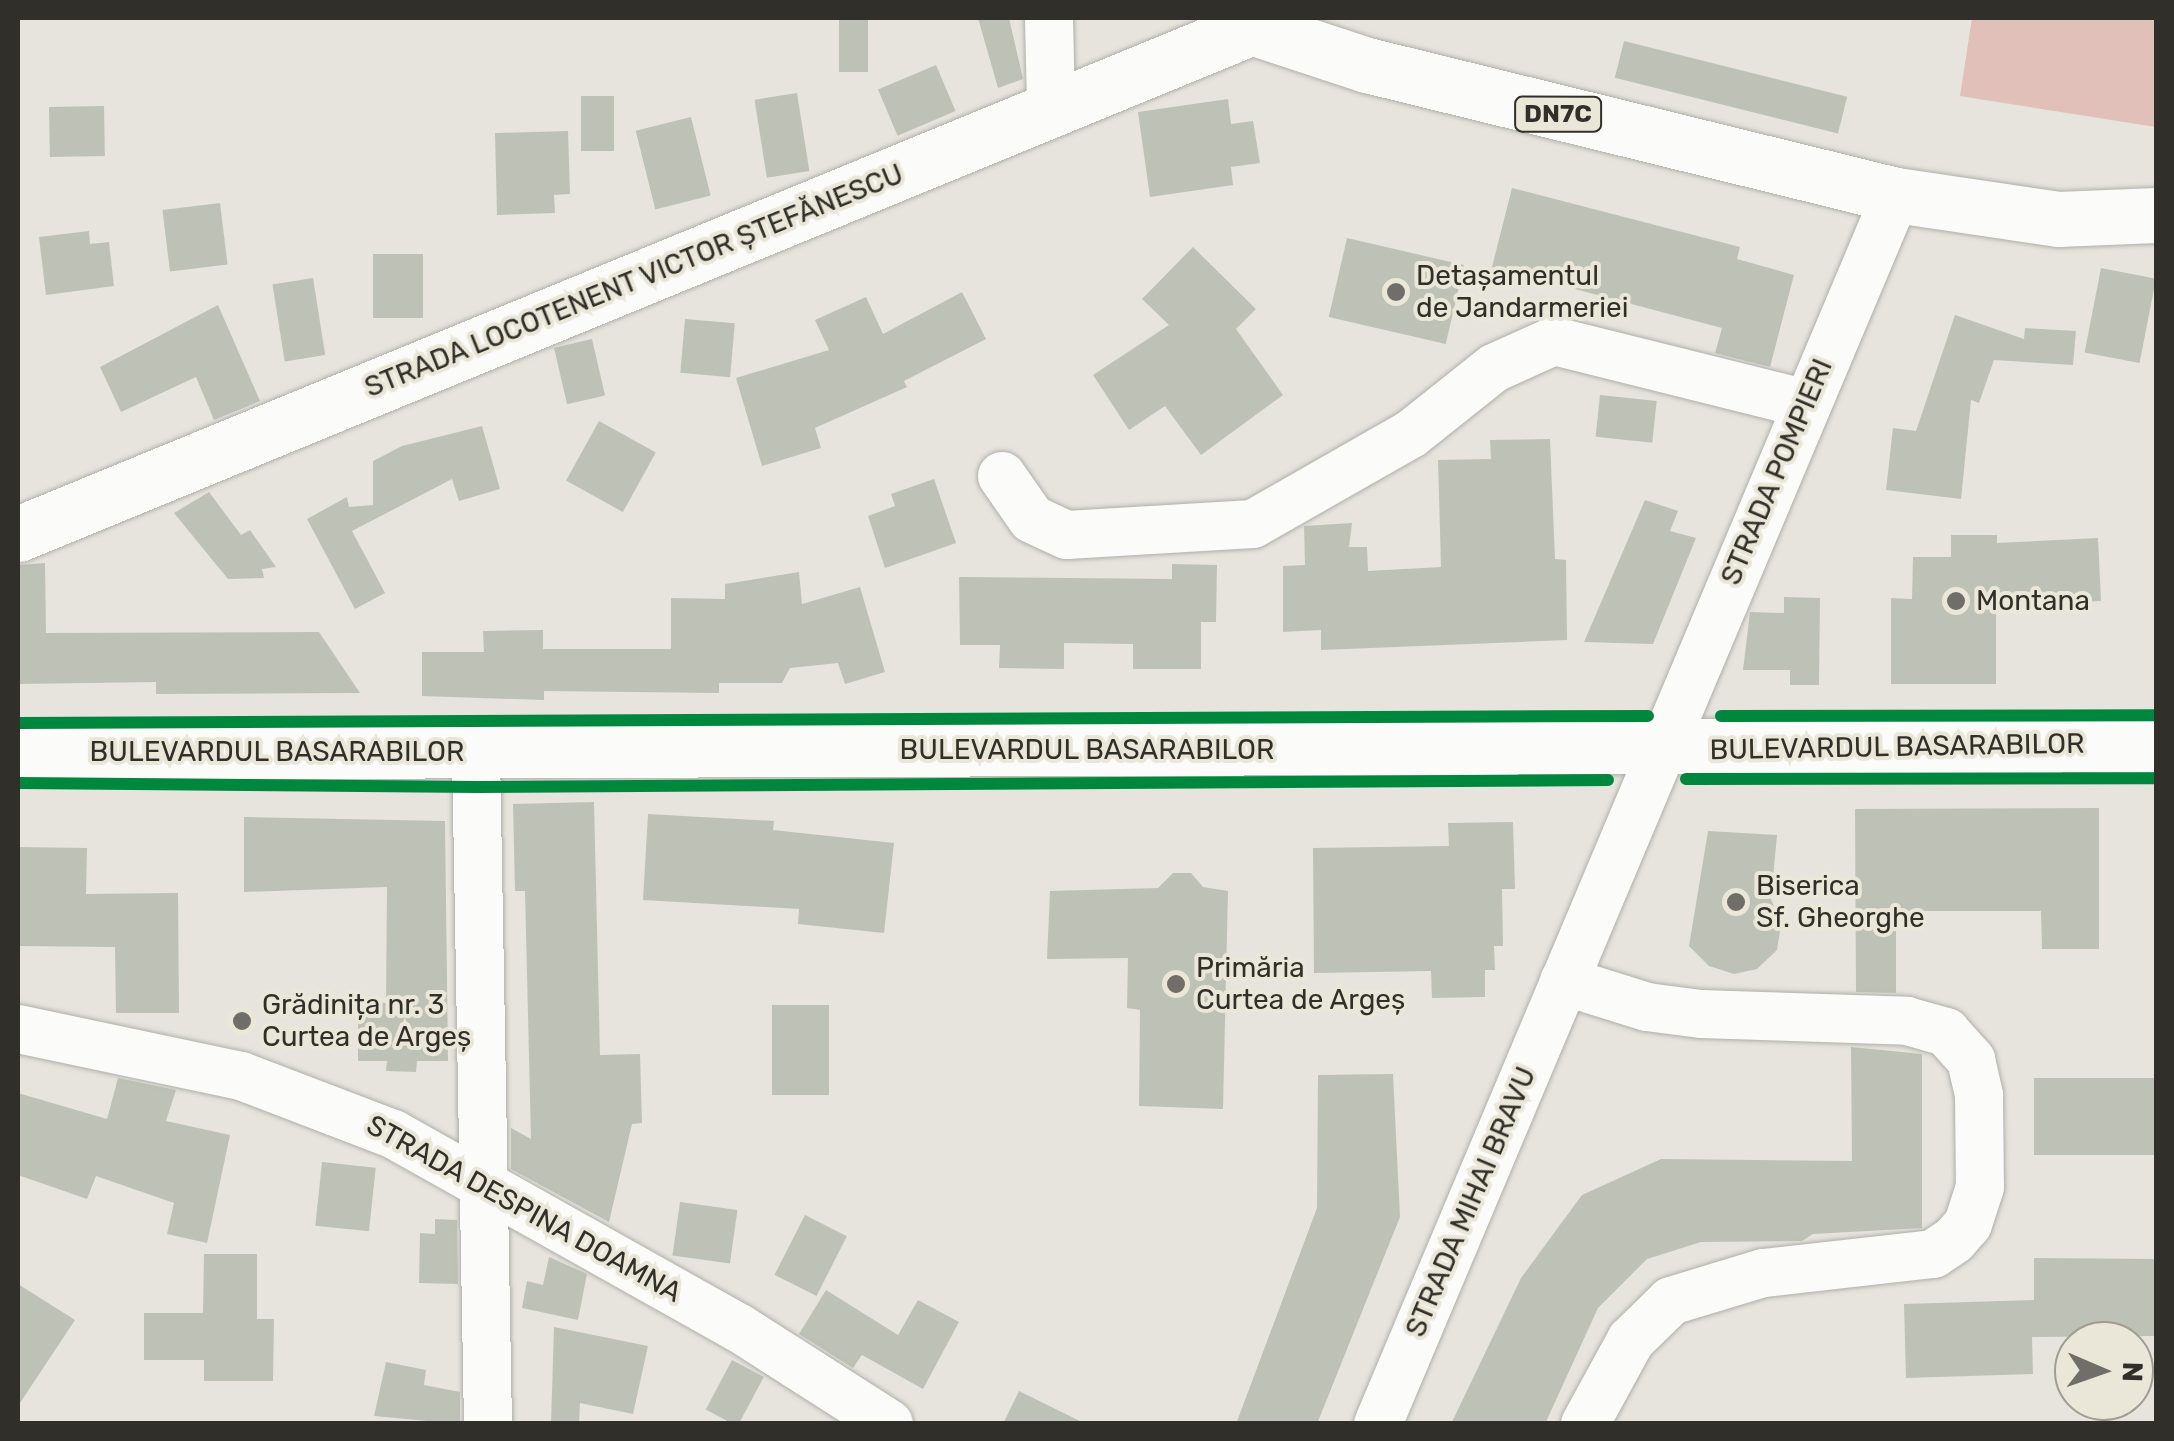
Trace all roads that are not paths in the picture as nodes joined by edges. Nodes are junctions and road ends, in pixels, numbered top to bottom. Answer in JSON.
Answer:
{"nodes":[{"id":1,"x":1049,"y":18,"type":"edge"},
{"id":2,"x":1237,"y":23,"type":"edge"},
{"id":3,"x":1051,"y":109,"type":"junction"},
{"id":4,"x":1896,"y":195,"type":"junction"},
{"id":5,"x":2156,"y":215,"type":"edge"},
{"id":6,"x":1806,"y":404,"type":"junction"},
{"id":7,"x":1002,"y":476,"type":"dead end"},
{"id":8,"x":18,"y":534,"type":"edge"},
{"id":9,"x":2156,"y":744,"type":"edge"},
{"id":10,"x":1660,"y":750,"type":"junction"},
{"id":11,"x":18,"y":752,"type":"edge"},
{"id":12,"x":476,"y":752,"type":"junction"},
{"id":13,"x":1564,"y":981,"type":"junction"},
{"id":14,"x":18,"y":1029,"type":"edge"},
{"id":15,"x":486,"y":1182,"type":"junction"},
{"id":16,"x":488,"y":1424,"type":"edge"},
{"id":17,"x":888,"y":1424,"type":"edge"},
{"id":18,"x":1378,"y":1424,"type":"edge"},
{"id":19,"x":1585,"y":1424,"type":"edge"}],
"edges":[{"from":1,"to":3,"type":"street"},
{"from":2,"to":3,"type":"main road","name":"STRADA LOCOTENENT VICTOR ȘTEFĂNESCU"},
{"from":2,"to":4,"type":"main road","number":"DN7C"},
{"from":3,"to":8,"type":"main road","name":"STRADA LOCOTENENT VICTOR ȘTEFĂNESCU"},
{"from":4,"to":5,"type":"main road","number":"DN7C"},
{"from":4,"to":6,"type":"street","name":"STRADA POMPIERI"},
{"from":6,"to":7,"type":"street"},
{"from":6,"to":10,"type":"street","name":"STRADA POMPIERI"},
{"from":9,"to":10,"type":"main road","name":"BULEVARDUL BASARABILOR"},
{"from":10,"to":12,"type":"main road","name":"BULEVARDUL BASARABILOR"},
{"from":10,"to":13,"type":"street","name":"STRADA MIHAI BRAVU"},
{"from":11,"to":12,"type":"main road","name":"BULEVARDUL BASARABILOR"},
{"from":12,"to":15,"type":"street"},
{"from":13,"to":18,"type":"street","name":"STRADA MIHAI BRAVU"},
{"from":13,"to":19,"type":"street"},
{"from":14,"to":15,"type":"street","name":"STRADA DESPINA DOAMNA"},
{"from":15,"to":16,"type":"street"},
{"from":15,"to":17,"type":"street","name":"STRADA DESPINA DOAMNA"}]}
